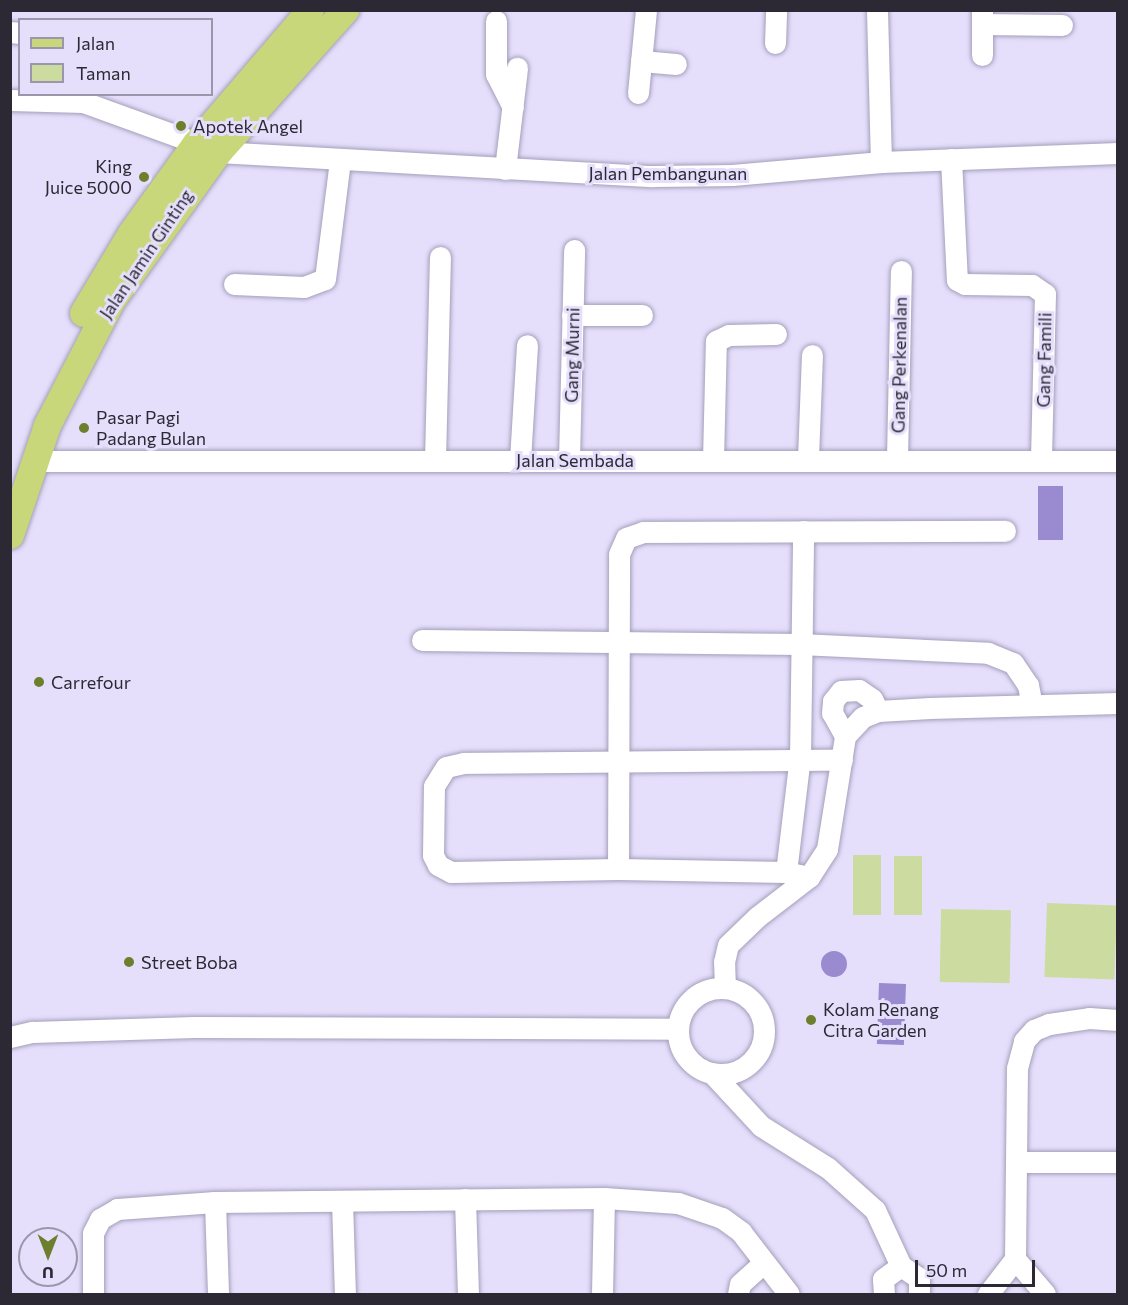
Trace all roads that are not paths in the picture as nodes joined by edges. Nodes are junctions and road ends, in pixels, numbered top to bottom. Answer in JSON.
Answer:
{"nodes":[{"id":1,"x":310,"y":10,"type":"edge"},
{"id":2,"x":345,"y":10,"type":"edge"},
{"id":3,"x":646,"y":10,"type":"edge"},
{"id":4,"x":776,"y":10,"type":"edge"},
{"id":5,"x":877,"y":10,"type":"edge"},
{"id":6,"x":982,"y":17,"type":"edge"},
{"id":7,"x":496,"y":21,"type":"dead end"},
{"id":8,"x":1062,"y":25,"type":"dead end"},
{"id":9,"x":775,"y":43,"type":"dead end"},
{"id":10,"x":982,"y":55,"type":"dead end"},
{"id":11,"x":641,"y":61,"type":"junction"},
{"id":12,"x":676,"y":64,"type":"dead end"},
{"id":13,"x":517,"y":68,"type":"dead end"},
{"id":14,"x":638,"y":93,"type":"dead end"},
{"id":15,"x":68,"y":97,"type":"edge"},
{"id":16,"x":10,"y":100,"type":"edge"},
{"id":17,"x":513,"y":107,"type":"junction"},
{"id":18,"x":207,"y":147,"type":"junction"},
{"id":19,"x":1118,"y":153,"type":"edge"},
{"id":20,"x":951,"y":159,"type":"junction"},
{"id":21,"x":340,"y":160,"type":"junction"},
{"id":22,"x":880,"y":162,"type":"junction"},
{"id":23,"x":506,"y":169,"type":"junction"},
{"id":24,"x":574,"y":250,"type":"dead end"},
{"id":25,"x":440,"y":257,"type":"dead end"},
{"id":26,"x":901,"y":271,"type":"dead end"},
{"id":27,"x":234,"y":284,"type":"dead end"},
{"id":28,"x":572,"y":315,"type":"junction"},
{"id":29,"x":642,"y":315,"type":"dead end"},
{"id":30,"x":776,"y":334,"type":"dead end"},
{"id":31,"x":527,"y":345,"type":"dead end"},
{"id":32,"x":812,"y":355,"type":"dead end"},
{"id":33,"x":808,"y":458,"type":"junction"},
{"id":34,"x":897,"y":458,"type":"junction"},
{"id":35,"x":435,"y":460,"type":"junction"},
{"id":36,"x":520,"y":460,"type":"junction"},
{"id":37,"x":570,"y":460,"type":"junction"},
{"id":38,"x":713,"y":460,"type":"junction"},
{"id":39,"x":1041,"y":460,"type":"junction"},
{"id":40,"x":1118,"y":461,"type":"edge"},
{"id":41,"x":22,"y":467,"type":"edge"},
{"id":42,"x":803,"y":531,"type":"junction"},
{"id":43,"x":1005,"y":531,"type":"dead end"},
{"id":44,"x":10,"y":535,"type":"edge"},
{"id":45,"x":422,"y":640,"type":"dead end"},
{"id":46,"x":619,"y":642,"type":"junction"},
{"id":47,"x":801,"y":644,"type":"junction"},
{"id":48,"x":1118,"y":703,"type":"edge"},
{"id":49,"x":1032,"y":705,"type":"junction"},
{"id":50,"x":878,"y":711,"type":"junction"},
{"id":51,"x":845,"y":736,"type":"junction"},
{"id":52,"x":800,"y":757,"type":"junction"},
{"id":53,"x":618,"y":759,"type":"junction"},
{"id":54,"x":842,"y":760,"type":"junction"},
{"id":55,"x":618,"y":869,"type":"junction"},
{"id":56,"x":786,"y":872,"type":"junction"},
{"id":57,"x":809,"y":877,"type":"junction"},
{"id":58,"x":725,"y":987,"type":"junction"},
{"id":59,"x":1118,"y":1020,"type":"edge"},
{"id":60,"x":10,"y":1023,"type":"edge"},
{"id":61,"x":678,"y":1029,"type":"junction"},
{"id":62,"x":32,"y":1032,"type":"junction"},
{"id":63,"x":10,"y":1037,"type":"edge"},
{"id":64,"x":712,"y":1073,"type":"junction"},
{"id":65,"x":1018,"y":1162,"type":"junction"},
{"id":66,"x":1118,"y":1162,"type":"edge"},
{"id":67,"x":604,"y":1197,"type":"junction"},
{"id":68,"x":465,"y":1199,"type":"junction"},
{"id":69,"x":342,"y":1201,"type":"junction"},
{"id":70,"x":215,"y":1202,"type":"junction"},
{"id":71,"x":1016,"y":1259,"type":"junction"},
{"id":72,"x":763,"y":1263,"type":"junction"},
{"id":73,"x":901,"y":1266,"type":"junction"},
{"id":74,"x":93,"y":1294,"type":"edge"},
{"id":75,"x":218,"y":1294,"type":"edge"},
{"id":76,"x":345,"y":1294,"type":"edge"},
{"id":77,"x":468,"y":1294,"type":"edge"},
{"id":78,"x":602,"y":1294,"type":"edge"},
{"id":79,"x":738,"y":1294,"type":"edge"},
{"id":80,"x":789,"y":1294,"type":"edge"},
{"id":81,"x":883,"y":1294,"type":"edge"},
{"id":82,"x":925,"y":1294,"type":"edge"},
{"id":83,"x":988,"y":1294,"type":"edge"},
{"id":84,"x":1045,"y":1294,"type":"edge"}],
"edges":[{"from":1,"to":18,"type":"main road","name":"Jalan Jamin Ginting"},
{"from":2,"to":18,"type":"main road","name":"Jalan Jamin Ginting"},
{"from":3,"to":11,"type":"street"},
{"from":4,"to":9,"type":"street"},
{"from":5,"to":22,"type":"street"},
{"from":6,"to":8,"type":"street"},
{"from":6,"to":10,"type":"street"},
{"from":7,"to":17,"type":"street"},
{"from":11,"to":12,"type":"street"},
{"from":11,"to":14,"type":"street"},
{"from":13,"to":17,"type":"street"},
{"from":15,"to":16,"type":"street","name":"Jalan Pembangunan"},
{"from":15,"to":18,"type":"street","name":"Jalan Pembangunan"},
{"from":17,"to":23,"type":"street"},
{"from":18,"to":21,"type":"street","name":"Jalan Pembangunan"},
{"from":18,"to":41,"type":"main road","name":"Jalan Jamin Ginting"},
{"from":19,"to":20,"type":"street","name":"Jalan Pembangunan"},
{"from":20,"to":22,"type":"street","name":"Jalan Pembangunan"},
{"from":20,"to":39,"type":"street","name":"Gang Famili"},
{"from":21,"to":23,"type":"street","name":"Jalan Pembangunan"},
{"from":21,"to":27,"type":"street"},
{"from":22,"to":23,"type":"street","name":"Jalan Pembangunan"},
{"from":24,"to":28,"type":"street","name":"Gang Murni"},
{"from":25,"to":35,"type":"street"},
{"from":26,"to":34,"type":"street","name":"Gang Perkenalan"},
{"from":28,"to":29,"type":"street"},
{"from":28,"to":37,"type":"street","name":"Gang Murni"},
{"from":30,"to":38,"type":"street"},
{"from":31,"to":36,"type":"street"},
{"from":32,"to":33,"type":"street"},
{"from":33,"to":34,"type":"street","name":"Jalan Sembada"},
{"from":33,"to":38,"type":"street","name":"Jalan Sembada"},
{"from":34,"to":39,"type":"street","name":"Jalan Sembada"},
{"from":35,"to":36,"type":"street","name":"Jalan Sembada"},
{"from":35,"to":41,"type":"street","name":"Jalan Sembada"},
{"from":36,"to":37,"type":"street","name":"Jalan Sembada"},
{"from":37,"to":38,"type":"street","name":"Jalan Sembada"},
{"from":39,"to":40,"type":"street","name":"Jalan Sembada"},
{"from":41,"to":44,"type":"main road","name":"Jalan Jamin Ginting"},
{"from":42,"to":43,"type":"street"},
{"from":42,"to":46,"type":"street"},
{"from":42,"to":47,"type":"street"},
{"from":45,"to":46,"type":"street"},
{"from":46,"to":47,"type":"street"},
{"from":46,"to":53,"type":"street"},
{"from":47,"to":49,"type":"street"},
{"from":47,"to":52,"type":"street"},
{"from":48,"to":49,"type":"street"},
{"from":49,"to":50,"type":"street"},
{"from":50,"to":51,"type":"street"},
{"from":50,"to":51,"type":"street"},
{"from":51,"to":54,"type":"street"},
{"from":52,"to":53,"type":"street"},
{"from":52,"to":54,"type":"street"},
{"from":52,"to":56,"type":"street"},
{"from":53,"to":55,"type":"street"},
{"from":53,"to":55,"type":"street"},
{"from":54,"to":57,"type":"street"},
{"from":55,"to":56,"type":"street"},
{"from":56,"to":57,"type":"street"},
{"from":57,"to":58,"type":"street"},
{"from":58,"to":61,"type":"street"},
{"from":58,"to":64,"type":"street"},
{"from":59,"to":65,"type":"street"},
{"from":60,"to":62,"type":"street"},
{"from":61,"to":62,"type":"street"},
{"from":61,"to":64,"type":"street"},
{"from":62,"to":63,"type":"street"},
{"from":64,"to":73,"type":"street"},
{"from":65,"to":66,"type":"street"},
{"from":65,"to":71,"type":"street"},
{"from":67,"to":68,"type":"street"},
{"from":67,"to":72,"type":"street"},
{"from":67,"to":78,"type":"street"},
{"from":68,"to":69,"type":"street"},
{"from":68,"to":77,"type":"street"},
{"from":69,"to":70,"type":"street"},
{"from":69,"to":76,"type":"street"},
{"from":70,"to":74,"type":"street"},
{"from":70,"to":75,"type":"street"},
{"from":71,"to":83,"type":"street"},
{"from":71,"to":84,"type":"street"},
{"from":72,"to":79,"type":"street"},
{"from":72,"to":80,"type":"street"},
{"from":73,"to":81,"type":"street"},
{"from":73,"to":82,"type":"street"}]}
